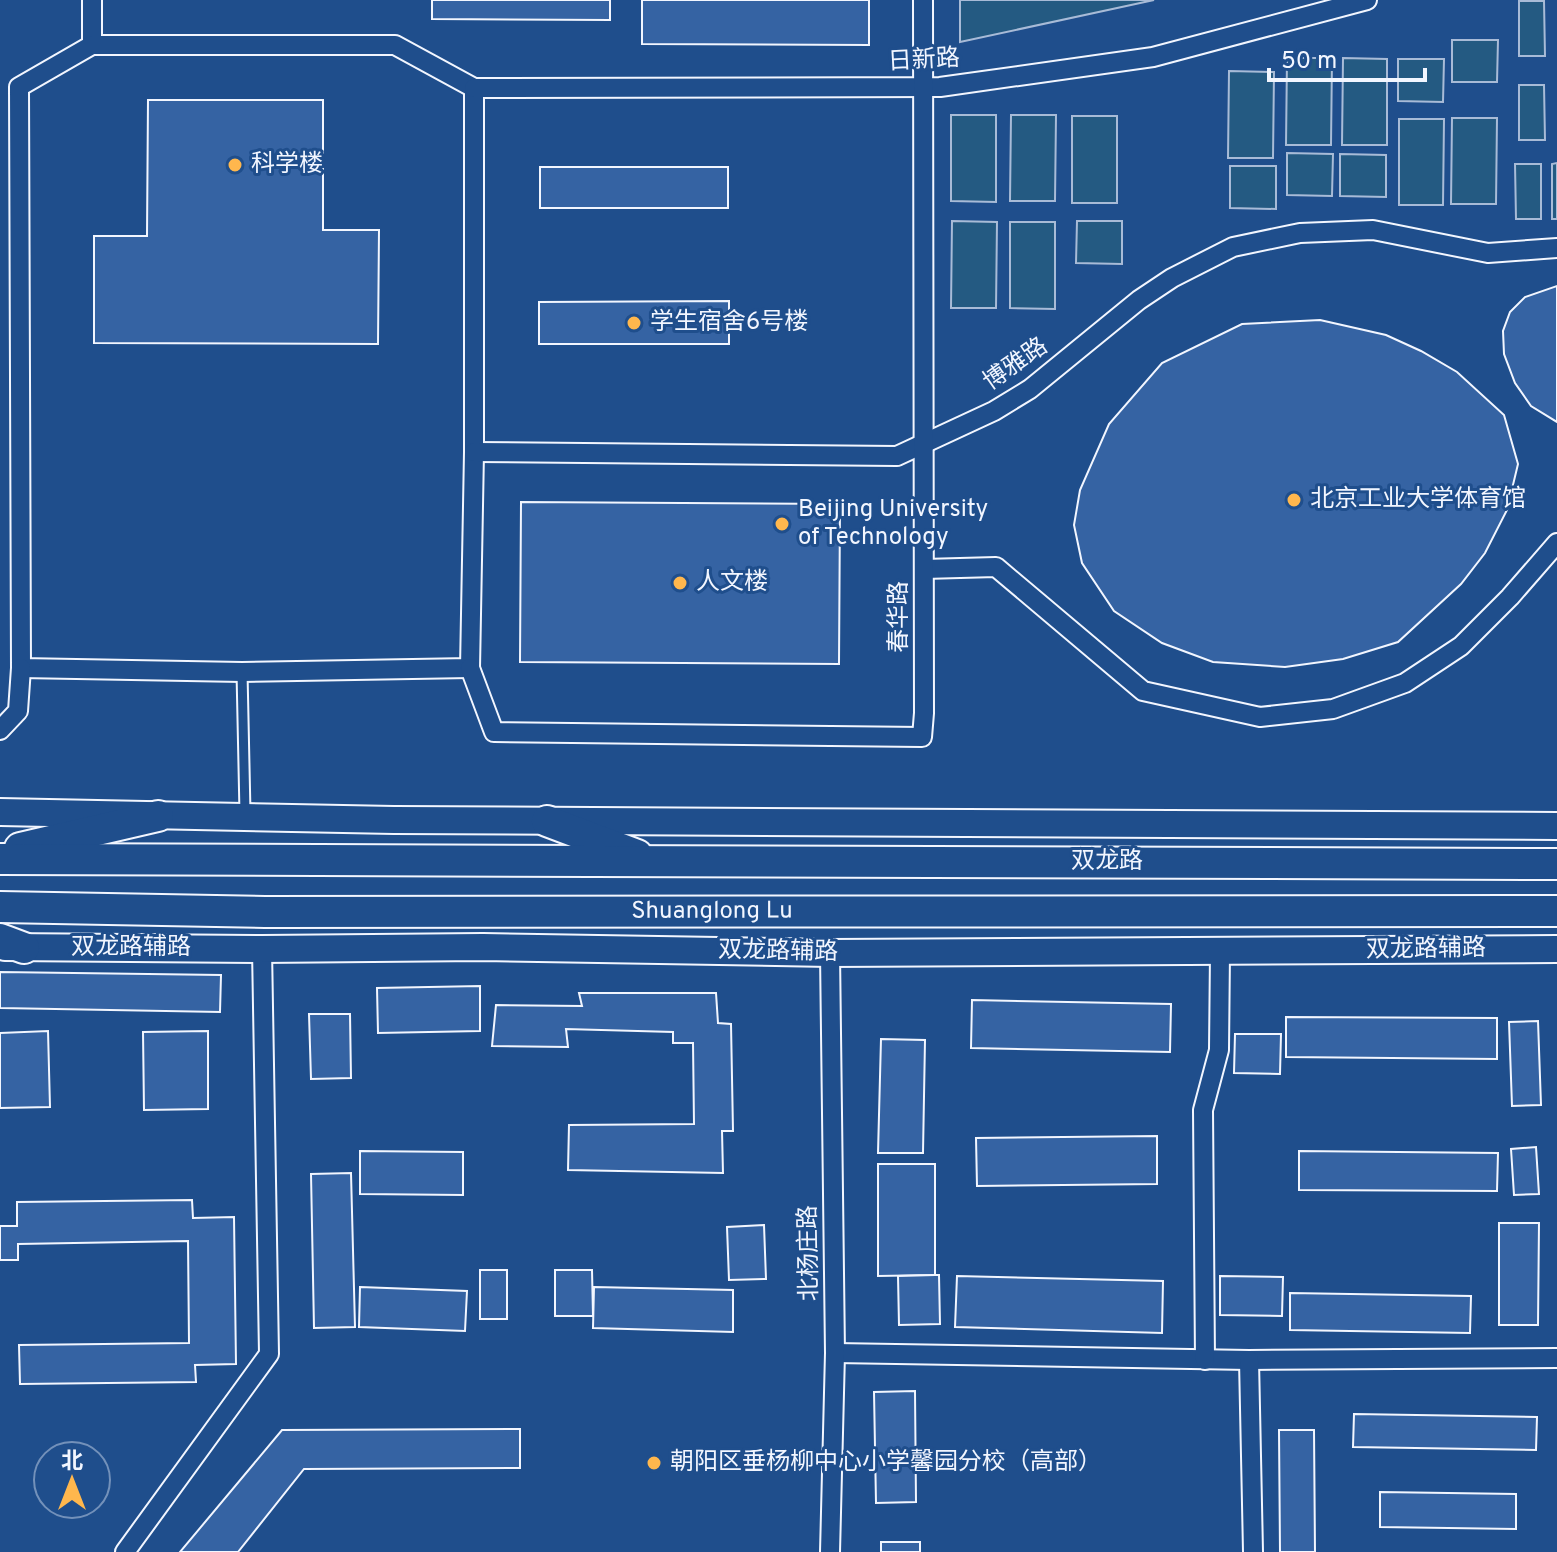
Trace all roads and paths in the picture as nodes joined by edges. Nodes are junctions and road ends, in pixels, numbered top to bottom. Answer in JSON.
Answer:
{"nodes":[{"id":1,"x":92,"y":0,"type":"edge"},
{"id":2,"x":923,"y":0,"type":"edge"},
{"id":3,"x":1367,"y":0,"type":"edge"},
{"id":4,"x":92,"y":45,"type":"junction"},
{"id":5,"x":922,"y":87,"type":"junction"},
{"id":6,"x":474,"y":88,"type":"junction"},
{"id":7,"x":1557,"y":248,"type":"edge"},
{"id":8,"x":0,"y":275,"type":"edge"},
{"id":9,"x":20,"y":275,"type":"junction"},
{"id":10,"x":924,"y":442,"type":"junction"},
{"id":11,"x":474,"y":452,"type":"junction"},
{"id":12,"x":1557,"y":543,"type":"edge"},
{"id":13,"x":924,"y":569,"type":"junction"},
{"id":14,"x":21,"y":668,"type":"junction"},
{"id":15,"x":470,"y":668,"type":"junction"},
{"id":16,"x":242,"y":672,"type":"junction"},
{"id":17,"x":0,"y":730,"type":"edge"},
{"id":18,"x":0,"y":812,"type":"edge"},
{"id":19,"x":158,"y":816,"type":"junction"},
{"id":20,"x":245,"y":817,"type":"junction"},
{"id":21,"x":547,"y":821,"type":"junction"},
{"id":22,"x":1557,"y":826,"type":"edge"},
{"id":23,"x":0,"y":852,"type":"edge"},
{"id":24,"x":0,"y":859,"type":"edge"},
{"id":25,"x":658,"y":862,"type":"junction"},
{"id":26,"x":1557,"y":864,"type":"edge"},
{"id":27,"x":0,"y":907,"type":"edge"},
{"id":28,"x":1557,"y":911,"type":"edge"},
{"id":29,"x":8,"y":945,"type":"edge"},
{"id":30,"x":262,"y":949,"type":"junction"},
{"id":31,"x":1557,"y":949,"type":"edge"},
{"id":32,"x":830,"y":953,"type":"junction"},
{"id":33,"x":1220,"y":953,"type":"junction"},
{"id":34,"x":835,"y":1353,"type":"junction"},
{"id":35,"x":1557,"y":1358,"type":"edge"},
{"id":36,"x":1205,"y":1360,"type":"junction"},
{"id":37,"x":1249,"y":1360,"type":"junction"},
{"id":38,"x":125,"y":1552,"type":"edge"},
{"id":39,"x":830,"y":1552,"type":"edge"},
{"id":40,"x":1253,"y":1552,"type":"edge"}],
"edges":[{"from":1,"to":4,"type":"street"},
{"from":2,"to":5,"type":"street","name":"春华路"},
{"from":3,"to":5,"type":"street","name":"日新路"},
{"from":4,"to":6,"type":"street"},
{"from":4,"to":9,"type":"street"},
{"from":5,"to":6,"type":"street","name":"日新路"},
{"from":5,"to":10,"type":"street","name":"春华路"},
{"from":6,"to":11,"type":"street"},
{"from":7,"to":10,"type":"street","name":"博雅路"},
{"from":8,"to":9,"type":"street"},
{"from":9,"to":14,"type":"street"},
{"from":10,"to":11,"type":"street","name":"博雅路"},
{"from":10,"to":13,"type":"street","name":"春华路"},
{"from":11,"to":15,"type":"street"},
{"from":12,"to":13,"type":"street"},
{"from":13,"to":15,"type":"street","name":"春华路"},
{"from":14,"to":16,"type":"street"},
{"from":14,"to":17,"type":"street"},
{"from":15,"to":16,"type":"street"},
{"from":16,"to":20,"type":"lane"},
{"from":18,"to":19,"type":"main road"},
{"from":19,"to":20,"type":"main road"},
{"from":19,"to":23,"type":"main road"},
{"from":20,"to":21,"type":"main road"},
{"from":21,"to":22,"type":"main road"},
{"from":21,"to":25,"type":"main road"},
{"from":24,"to":25,"type":"main road","name":"Shuanglong Lu"},
{"from":25,"to":26,"type":"main road","name":"双龙路"},
{"from":27,"to":28,"type":"main road","name":"Shuanglong Lu"},
{"from":29,"to":30,"type":"main road","name":"双龙路辅路"},
{"from":30,"to":32,"type":"main road","name":"双龙路辅路"},
{"from":30,"to":38,"type":"street"},
{"from":31,"to":33,"type":"main road","name":"双龙路辅路"},
{"from":32,"to":33,"type":"main road","name":"双龙路辅路"},
{"from":32,"to":34,"type":"street","name":"北杨庄路"},
{"from":33,"to":36,"type":"street"},
{"from":34,"to":36,"type":"street"},
{"from":34,"to":39,"type":"street","name":"北杨庄路"},
{"from":35,"to":37,"type":"street"},
{"from":36,"to":37,"type":"street"},
{"from":37,"to":40,"type":"street"}]}
